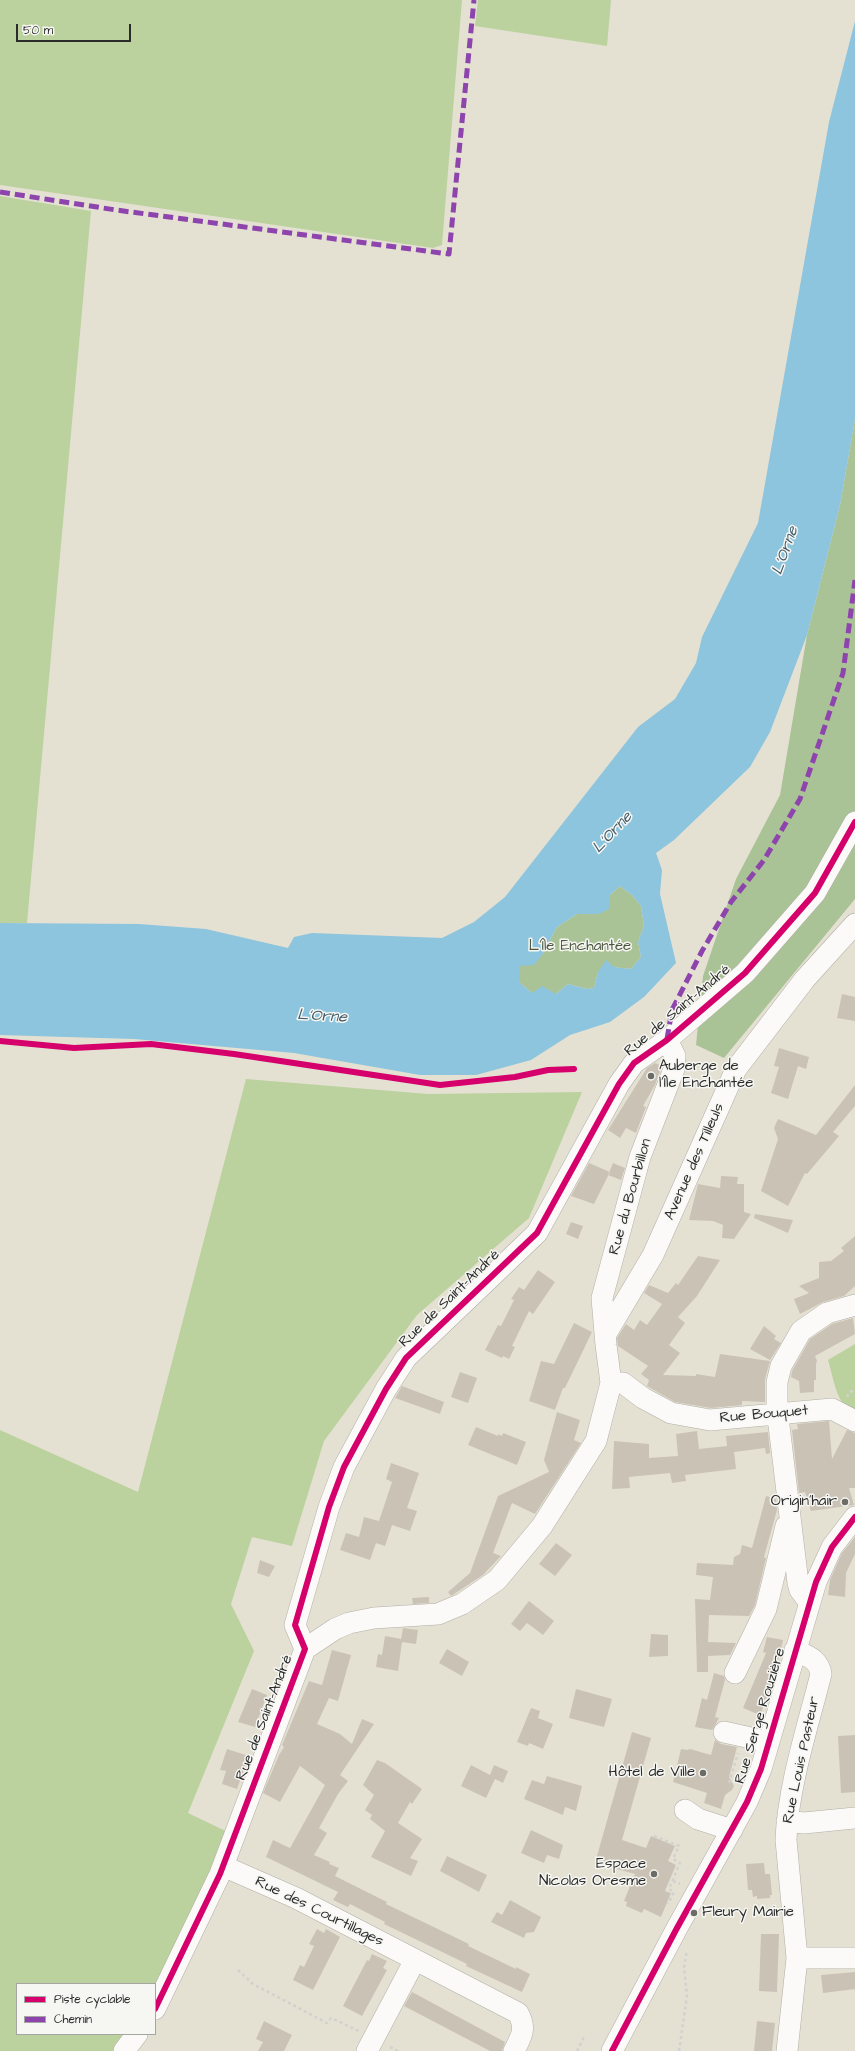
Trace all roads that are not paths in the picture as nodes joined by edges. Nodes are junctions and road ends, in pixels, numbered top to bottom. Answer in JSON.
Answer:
{"nodes":[{"id":1,"x":855,"y":822,"type":"edge"},
{"id":2,"x":855,"y":924,"type":"edge"},
{"id":3,"x":667,"y":1040,"type":"junction"},
{"id":4,"x":855,"y":1305,"type":"edge"},
{"id":5,"x":606,"y":1334,"type":"junction"},
{"id":6,"x":611,"y":1383,"type":"junction"},
{"id":7,"x":777,"y":1413,"type":"junction"},
{"id":8,"x":855,"y":1421,"type":"edge"},
{"id":9,"x":855,"y":1517,"type":"edge"},
{"id":10,"x":791,"y":1521,"type":"junction"},
{"id":11,"x":809,"y":1602,"type":"junction"},
{"id":12,"x":305,"y":1649,"type":"junction"},
{"id":13,"x":795,"y":1650,"type":"junction"},
{"id":14,"x":735,"y":1673,"type":"dead end"},
{"id":15,"x":724,"y":1732,"type":"dead end"},
{"id":16,"x":769,"y":1742,"type":"junction"},
{"id":17,"x":685,"y":1810,"type":"dead end"},
{"id":18,"x":855,"y":1818,"type":"edge"},
{"id":19,"x":787,"y":1821,"type":"junction"},
{"id":20,"x":732,"y":1830,"type":"junction"},
{"id":21,"x":222,"y":1866,"type":"junction"},
{"id":22,"x":797,"y":1958,"type":"junction"},
{"id":23,"x":855,"y":1958,"type":"edge"},
{"id":24,"x":415,"y":1960,"type":"junction"},
{"id":25,"x":156,"y":2007,"type":"edge"},
{"id":26,"x":136,"y":2035,"type":"edge"},
{"id":27,"x":370,"y":2045,"type":"edge"},
{"id":28,"x":124,"y":2051,"type":"edge"},
{"id":29,"x":514,"y":2051,"type":"edge"},
{"id":30,"x":612,"y":2051,"type":"edge"},
{"id":31,"x":787,"y":2051,"type":"edge"}],
"edges":[{"from":1,"to":3,"type":"street","name":"Rue de Saint-André"},
{"from":2,"to":5,"type":"street","name":"Avenue des Tilleuls"},
{"from":3,"to":5,"type":"street","name":"Rue du Bourbillon"},
{"from":3,"to":12,"type":"street","name":"Rue de Saint-André"},
{"from":4,"to":7,"type":"street"},
{"from":5,"to":6,"type":"street","name":"Rue du Bourbillon"},
{"from":6,"to":7,"type":"street","name":"Rue Bouquet"},
{"from":6,"to":12,"type":"street"},
{"from":7,"to":8,"type":"street","name":"Rue Bouquet"},
{"from":7,"to":10,"type":"street"},
{"from":9,"to":11,"type":"street","name":"Rue Serge Rouzière"},
{"from":10,"to":11,"type":"street"},
{"from":10,"to":14,"type":"street"},
{"from":11,"to":13,"type":"street","name":"Rue Serge Rouzière"},
{"from":12,"to":21,"type":"street","name":"Rue de Saint-André"},
{"from":13,"to":16,"type":"street","name":"Rue Serge Rouzière"},
{"from":13,"to":19,"type":"street","name":"Rue Louis Pasteur"},
{"from":15,"to":16,"type":"street"},
{"from":16,"to":20,"type":"street","name":"Rue Serge Rouzière"},
{"from":17,"to":20,"type":"street"},
{"from":18,"to":19,"type":"street"},
{"from":19,"to":22,"type":"street","name":"Rue Louis Pasteur"},
{"from":20,"to":30,"type":"street","name":"Rue Serge Rouzière"},
{"from":21,"to":24,"type":"street","name":"Rue des Courtillages"},
{"from":21,"to":25,"type":"street","name":"Rue de Saint-André"},
{"from":22,"to":23,"type":"street"},
{"from":22,"to":31,"type":"street","name":"Rue Louis Pasteur"},
{"from":24,"to":27,"type":"street"},
{"from":24,"to":29,"type":"street","name":"Rue des Courtillages"},
{"from":26,"to":28,"type":"street"}]}
